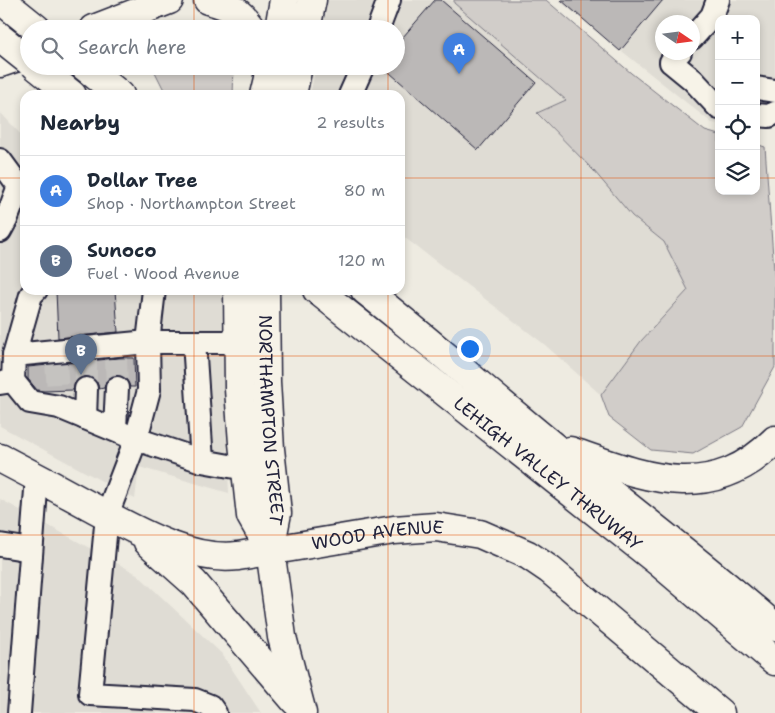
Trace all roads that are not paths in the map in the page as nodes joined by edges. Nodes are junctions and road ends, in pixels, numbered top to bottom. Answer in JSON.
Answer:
{"nodes":[{"id":1,"x":1,"y":0,"type":"edge"},
{"id":2,"x":169,"y":0,"type":"edge"},
{"id":3,"x":208,"y":0,"type":"edge"},
{"id":4,"x":284,"y":0,"type":"edge"},
{"id":5,"x":312,"y":0,"type":"edge"},
{"id":6,"x":389,"y":0,"type":"edge"},
{"id":7,"x":718,"y":0,"type":"edge"},
{"id":8,"x":27,"y":20,"type":"edge"},
{"id":9,"x":117,"y":20,"type":"edge"},
{"id":10,"x":245,"y":20,"type":"edge"},
{"id":11,"x":280,"y":20,"type":"edge"},
{"id":12,"x":308,"y":20,"type":"edge"},
{"id":13,"x":381,"y":20,"type":"edge"},
{"id":14,"x":700,"y":29,"type":"edge"},
{"id":15,"x":0,"y":38,"type":"edge"},
{"id":16,"x":20,"y":54,"type":"edge"},
{"id":17,"x":20,"y":55,"type":"edge"},
{"id":18,"x":674,"y":60,"type":"edge"},
{"id":19,"x":0,"y":63,"type":"edge"},
{"id":20,"x":47,"y":75,"type":"edge"},
{"id":21,"x":95,"y":75,"type":"edge"},
{"id":22,"x":296,"y":75,"type":"edge"},
{"id":23,"x":693,"y":80,"type":"junction"},
{"id":24,"x":715,"y":86,"type":"edge"},
{"id":25,"x":760,"y":89,"type":"edge"},
{"id":26,"x":66,"y":90,"type":"edge"},
{"id":27,"x":114,"y":90,"type":"edge"},
{"id":28,"x":293,"y":90,"type":"edge"},
{"id":29,"x":775,"y":91,"type":"edge"},
{"id":30,"x":716,"y":105,"type":"edge"},
{"id":31,"x":775,"y":113,"type":"edge"},
{"id":32,"x":760,"y":115,"type":"edge"},
{"id":33,"x":0,"y":160,"type":"edge"},
{"id":34,"x":2,"y":221,"type":"edge"},
{"id":35,"x":32,"y":295,"type":"edge"},
{"id":36,"x":153,"y":295,"type":"edge"},
{"id":37,"x":238,"y":295,"type":"edge"},
{"id":38,"x":265,"y":295,"type":"edge"},
{"id":39,"x":323,"y":295,"type":"edge"},
{"id":40,"x":371,"y":295,"type":"edge"},
{"id":41,"x":148,"y":342,"type":"junction"},
{"id":42,"x":194,"y":342,"type":"junction"},
{"id":43,"x":238,"y":342,"type":"junction"},
{"id":44,"x":14,"y":355,"type":"junction"},
{"id":45,"x":6,"y":382,"type":"edge"},
{"id":46,"x":117,"y":388,"type":"tunnel mouth"},
{"id":47,"x":86,"y":389,"type":"tunnel mouth"},
{"id":48,"x":84,"y":418,"type":"junction"},
{"id":49,"x":115,"y":429,"type":"junction"},
{"id":50,"x":136,"y":439,"type":"junction"},
{"id":51,"x":775,"y":440,"type":"edge"},
{"id":52,"x":549,"y":443,"type":"junction"},
{"id":53,"x":0,"y":458,"type":"edge"},
{"id":54,"x":202,"y":461,"type":"junction"},
{"id":55,"x":246,"y":469,"type":"junction"},
{"id":56,"x":37,"y":477,"type":"junction"},
{"id":57,"x":107,"y":515,"type":"junction"},
{"id":58,"x":134,"y":530,"type":"junction"},
{"id":59,"x":0,"y":545,"type":"edge"},
{"id":60,"x":31,"y":550,"type":"junction"},
{"id":61,"x":270,"y":550,"type":"junction"},
{"id":62,"x":775,"y":627,"type":"edge"},
{"id":63,"x":775,"y":661,"type":"edge"},
{"id":64,"x":89,"y":704,"type":"edge"},
{"id":65,"x":301,"y":710,"type":"edge"},
{"id":66,"x":19,"y":713,"type":"edge"},
{"id":67,"x":215,"y":713,"type":"edge"},
{"id":68,"x":720,"y":713,"type":"edge"}],
"edges":[{"from":1,"to":8,"type":"main road"},
{"from":2,"to":9,"type":"main road"},
{"from":3,"to":10,"type":"main road"},
{"from":4,"to":11,"type":"main road"},
{"from":5,"to":12,"type":"main road"},
{"from":6,"to":13,"type":"lane"},
{"from":7,"to":14,"type":"lane"},
{"from":15,"to":16,"type":"main road","bridge":true},
{"from":17,"to":19,"type":"main road"},
{"from":18,"to":23,"type":"lane"},
{"from":20,"to":26,"type":"main road"},
{"from":21,"to":27,"type":"main road"},
{"from":22,"to":28,"type":"main road"},
{"from":23,"to":24,"type":"lane"},
{"from":23,"to":30,"type":"lane"},
{"from":25,"to":29,"type":"lane"},
{"from":31,"to":32,"type":"lane"},
{"from":33,"to":34,"type":"lane"},
{"from":35,"to":44,"type":"lane"},
{"from":36,"to":41,"type":"lane"},
{"from":37,"to":43,"type":"main road","name":"NORTHAMPTON STREET"},
{"from":38,"to":61,"type":"main road","name":"NORTHAMPTON STREET"},
{"from":39,"to":63,"type":"main road","name":"LEHIGH VALLEY THRUWAY"},
{"from":40,"to":52,"type":"main road","name":"LEHIGH VALLEY THRUWAY"},
{"from":41,"to":42,"type":"lane"},
{"from":41,"to":44,"type":"lane"},
{"from":41,"to":50,"type":"lane"},
{"from":42,"to":43,"type":"lane"},
{"from":42,"to":54,"type":"lane"},
{"from":43,"to":55,"type":"main road","name":"NORTHAMPTON STREET"},
{"from":44,"to":45,"type":"lane"},
{"from":45,"to":48,"type":"lane"},
{"from":46,"to":49,"type":"lane"},
{"from":47,"to":48,"type":"lane"},
{"from":48,"to":49,"type":"lane"},
{"from":49,"to":50,"type":"lane"},
{"from":50,"to":54,"type":"lane"},
{"from":50,"to":57,"type":"lane"},
{"from":51,"to":52,"type":"main road"},
{"from":52,"to":62,"type":"main road","name":"LEHIGH VALLEY THRUWAY"},
{"from":53,"to":56,"type":"main road","name":"WOOD AVENUE"},
{"from":54,"to":55,"type":"lane"},
{"from":55,"to":61,"type":"main road","name":"NORTHAMPTON STREET"},
{"from":56,"to":57,"type":"main road","name":"WOOD AVENUE"},
{"from":56,"to":60,"type":"lane"},
{"from":57,"to":58,"type":"main road","name":"WOOD AVENUE"},
{"from":57,"to":64,"type":"lane"},
{"from":58,"to":61,"type":"main road","name":"WOOD AVENUE"},
{"from":58,"to":65,"type":"main road"},
{"from":59,"to":60,"type":"lane"},
{"from":60,"to":66,"type":"lane"},
{"from":61,"to":65,"type":"main road","name":"NORTHAMPTON STREET"},
{"from":61,"to":68,"type":"main road","name":"WOOD AVENUE"},
{"from":64,"to":67,"type":"lane"}]}
